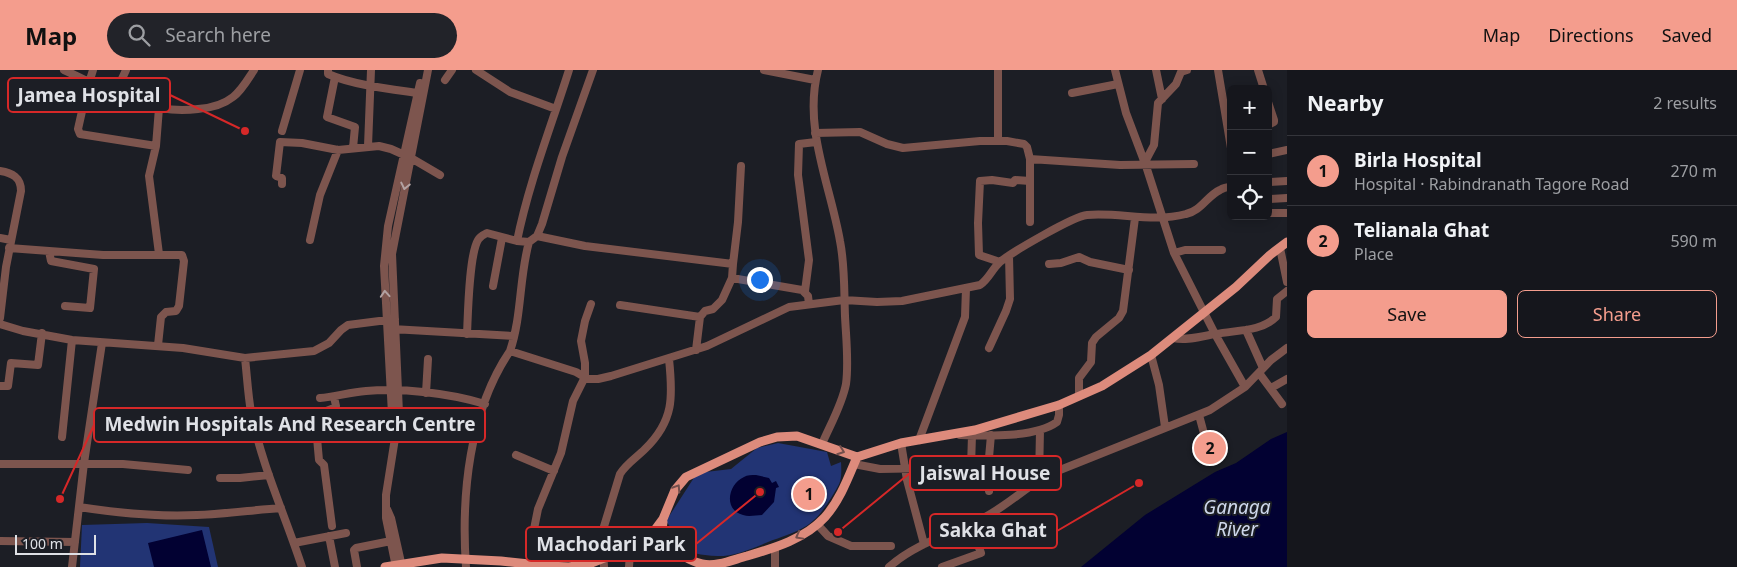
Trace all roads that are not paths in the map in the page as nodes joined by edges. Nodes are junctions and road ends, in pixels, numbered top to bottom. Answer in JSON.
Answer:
{"nodes":[{"id":1,"x":64,"y":70,"type":"edge"},
{"id":2,"x":93,"y":70,"type":"edge"},
{"id":3,"x":126,"y":70,"type":"edge"},
{"id":4,"x":254,"y":70,"type":"edge"},
{"id":5,"x":300,"y":70,"type":"edge"},
{"id":6,"x":328,"y":70,"type":"edge"},
{"id":7,"x":371,"y":70,"type":"edge"},
{"id":8,"x":423,"y":70,"type":"edge"},
{"id":9,"x":428,"y":70,"type":"edge"},
{"id":10,"x":452,"y":70,"type":"edge"},
{"id":11,"x":476,"y":70,"type":"edge"},
{"id":12,"x":569,"y":70,"type":"edge"},
{"id":13,"x":593,"y":70,"type":"edge"},
{"id":14,"x":764,"y":70,"type":"edge"},
{"id":15,"x":818,"y":70,"type":"edge"},
{"id":16,"x":995,"y":70,"type":"edge"},
{"id":17,"x":1115,"y":70,"type":"edge"},
{"id":18,"x":1156,"y":70,"type":"edge"},
{"id":19,"x":1187,"y":70,"type":"edge"},
{"id":20,"x":1218,"y":70,"type":"edge"},
{"id":21,"x":1258,"y":70,"type":"edge"},
{"id":22,"x":335,"y":77,"type":"junction"},
{"id":23,"x":445,"y":80,"type":"dead end"},
{"id":24,"x":815,"y":80,"type":"junction"},
{"id":25,"x":89,"y":82,"type":"junction"},
{"id":26,"x":1118,"y":84,"type":"junction"},
{"id":27,"x":370,"y":85,"type":"junction"},
{"id":28,"x":1263,"y":85,"type":"edge"},
{"id":29,"x":1072,"y":93,"type":"dead end"},
{"id":30,"x":115,"y":94,"type":"junction"},
{"id":31,"x":418,"y":94,"type":"junction"},
{"id":32,"x":1162,"y":99,"type":"junction"},
{"id":33,"x":1227,"y":99,"type":"edge"},
{"id":34,"x":159,"y":108,"type":"junction"},
{"id":35,"x":556,"y":109,"type":"junction"},
{"id":36,"x":282,"y":131,"type":"dead end"},
{"id":37,"x":815,"y":133,"type":"junction"},
{"id":38,"x":998,"y":141,"type":"junction"},
{"id":39,"x":816,"y":142,"type":"junction"},
{"id":40,"x":156,"y":146,"type":"junction"},
{"id":41,"x":368,"y":146,"type":"junction"},
{"id":42,"x":353,"y":148,"type":"junction"},
{"id":43,"x":338,"y":150,"type":"junction"},
{"id":44,"x":1287,"y":150,"type":"edge"},
{"id":45,"x":1272,"y":153,"type":"edge"},
{"id":46,"x":407,"y":156,"type":"junction"},
{"id":47,"x":1030,"y":159,"type":"junction"},
{"id":48,"x":1146,"y":164,"type":"junction"},
{"id":49,"x":1194,"y":164,"type":"dead end"},
{"id":50,"x":741,"y":166,"type":"dead end"},
{"id":51,"x":0,"y":171,"type":"edge"},
{"id":52,"x":440,"y":175,"type":"dead end"},
{"id":53,"x":1030,"y":181,"type":"junction"},
{"id":54,"x":1287,"y":181,"type":"edge"},
{"id":55,"x":1272,"y":182,"type":"edge"},
{"id":56,"x":282,"y":184,"type":"dead end"},
{"id":57,"x":1227,"y":188,"type":"edge"},
{"id":58,"x":1287,"y":198,"type":"edge"},
{"id":59,"x":1272,"y":199,"type":"edge"},
{"id":60,"x":1272,"y":213,"type":"edge"},
{"id":61,"x":1287,"y":213,"type":"edge"},
{"id":62,"x":1161,"y":217,"type":"junction"},
{"id":63,"x":1135,"y":218,"type":"junction"},
{"id":64,"x":1030,"y":222,"type":"dead end"},
{"id":65,"x":537,"y":236,"type":"junction"},
{"id":66,"x":0,"y":238,"type":"edge"},
{"id":67,"x":502,"y":238,"type":"junction"},
{"id":68,"x":310,"y":240,"type":"dead end"},
{"id":69,"x":517,"y":241,"type":"junction"},
{"id":70,"x":529,"y":242,"type":"junction"},
{"id":71,"x":10,"y":244,"type":"junction"},
{"id":72,"x":1283,"y":245,"type":"edge"},
{"id":73,"x":1222,"y":250,"type":"dead end"},
{"id":74,"x":49,"y":251,"type":"junction"},
{"id":75,"x":1174,"y":253,"type":"junction"},
{"id":76,"x":159,"y":254,"type":"junction"},
{"id":77,"x":1009,"y":256,"type":"junction"},
{"id":78,"x":1000,"y":262,"type":"junction"},
{"id":79,"x":733,"y":264,"type":"junction"},
{"id":80,"x":1049,"y":264,"type":"dead end"},
{"id":81,"x":1129,"y":270,"type":"junction"},
{"id":82,"x":732,"y":278,"type":"junction"},
{"id":83,"x":2,"y":282,"type":"edge"},
{"id":84,"x":1287,"y":282,"type":"edge"},
{"id":85,"x":493,"y":286,"type":"dead end"},
{"id":86,"x":966,"y":288,"type":"junction"},
{"id":87,"x":1287,"y":290,"type":"edge"},
{"id":88,"x":805,"y":291,"type":"junction"},
{"id":89,"x":844,"y":300,"type":"junction"},
{"id":90,"x":591,"y":304,"type":"dead end"},
{"id":91,"x":808,"y":304,"type":"junction"},
{"id":92,"x":620,"y":305,"type":"dead end"},
{"id":93,"x":65,"y":306,"type":"dead end"},
{"id":94,"x":1204,"y":313,"type":"junction"},
{"id":95,"x":700,"y":317,"type":"junction"},
{"id":96,"x":0,"y":318,"type":"edge"},
{"id":97,"x":391,"y":319,"type":"junction"},
{"id":98,"x":0,"y":324,"type":"edge"},
{"id":99,"x":391,"y":329,"type":"junction"},
{"id":100,"x":1246,"y":330,"type":"junction"},
{"id":101,"x":42,"y":334,"type":"junction"},
{"id":102,"x":467,"y":334,"type":"junction"},
{"id":103,"x":1215,"y":334,"type":"junction"},
{"id":104,"x":514,"y":336,"type":"junction"},
{"id":105,"x":1173,"y":338,"type":"junction"},
{"id":106,"x":72,"y":340,"type":"junction"},
{"id":107,"x":102,"y":343,"type":"junction"},
{"id":108,"x":158,"y":345,"type":"junction"},
{"id":109,"x":990,"y":348,"type":"dead end"},
{"id":110,"x":1287,"y":348,"type":"edge"},
{"id":111,"x":696,"y":350,"type":"junction"},
{"id":112,"x":510,"y":351,"type":"junction"},
{"id":113,"x":1152,"y":355,"type":"junction"},
{"id":114,"x":246,"y":358,"type":"junction"},
{"id":115,"x":428,"y":359,"type":"dead end"},
{"id":116,"x":669,"y":359,"type":"junction"},
{"id":117,"x":1261,"y":371,"type":"junction"},
{"id":118,"x":585,"y":377,"type":"junction"},
{"id":119,"x":1287,"y":379,"type":"edge"},
{"id":120,"x":0,"y":386,"type":"edge"},
{"id":121,"x":1245,"y":387,"type":"junction"},
{"id":122,"x":1271,"y":388,"type":"junction"},
{"id":123,"x":394,"y":390,"type":"junction"},
{"id":124,"x":426,"y":393,"type":"junction"},
{"id":125,"x":1079,"y":396,"type":"junction"},
{"id":126,"x":334,"y":397,"type":"junction"},
{"id":127,"x":320,"y":398,"type":"dead end"},
{"id":128,"x":485,"y":404,"type":"junction"},
{"id":129,"x":1282,"y":404,"type":"dead end"},
{"id":130,"x":1059,"y":405,"type":"junction"},
{"id":131,"x":316,"y":415,"type":"dead end"},
{"id":132,"x":1198,"y":415,"type":"junction"},
{"id":133,"x":1165,"y":427,"type":"junction"},
{"id":134,"x":396,"y":429,"type":"junction"},
{"id":135,"x":1040,"y":430,"type":"junction"},
{"id":136,"x":952,"y":435,"type":"junction"},
{"id":137,"x":991,"y":435,"type":"junction"},
{"id":138,"x":972,"y":436,"type":"junction"},
{"id":139,"x":62,"y":437,"type":"dead end"},
{"id":140,"x":919,"y":440,"type":"junction"},
{"id":141,"x":1206,"y":441,"type":"dead end"},
{"id":142,"x":901,"y":443,"type":"junction"},
{"id":143,"x":822,"y":444,"type":"junction"},
{"id":144,"x":516,"y":455,"type":"dead end"},
{"id":145,"x":856,"y":460,"type":"junction"},
{"id":146,"x":84,"y":463,"type":"junction"},
{"id":147,"x":0,"y":464,"type":"edge"},
{"id":148,"x":971,"y":467,"type":"junction"},
{"id":149,"x":988,"y":467,"type":"junction"},
{"id":150,"x":905,"y":468,"type":"junction"},
{"id":151,"x":188,"y":470,"type":"dead end"},
{"id":152,"x":554,"y":471,"type":"junction"},
{"id":153,"x":269,"y":475,"type":"junction"},
{"id":154,"x":220,"y":478,"type":"dead end"},
{"id":155,"x":1039,"y":480,"type":"junction"},
{"id":156,"x":989,"y":491,"type":"dead end"},
{"id":157,"x":79,"y":507,"type":"junction"},
{"id":158,"x":386,"y":507,"type":"junction"},
{"id":159,"x":281,"y":508,"type":"junction"},
{"id":160,"x":663,"y":519,"type":"junction"},
{"id":161,"x":817,"y":524,"type":"junction"},
{"id":162,"x":970,"y":524,"type":"junction"},
{"id":163,"x":332,"y":526,"type":"dead end"},
{"id":164,"x":346,"y":532,"type":"dead end"},
{"id":165,"x":329,"y":536,"type":"junction"},
{"id":166,"x":0,"y":541,"type":"edge"},
{"id":167,"x":75,"y":542,"type":"junction"},
{"id":168,"x":391,"y":542,"type":"junction"},
{"id":169,"x":294,"y":543,"type":"junction"},
{"id":170,"x":924,"y":544,"type":"junction"},
{"id":171,"x":891,"y":546,"type":"dead end"},
{"id":172,"x":775,"y":548,"type":"junction"},
{"id":173,"x":676,"y":551,"type":"junction"},
{"id":174,"x":630,"y":553,"type":"junction"},
{"id":175,"x":466,"y":563,"type":"edge"},
{"id":176,"x":604,"y":564,"type":"edge"},
{"id":177,"x":695,"y":565,"type":"edge"},
{"id":178,"x":406,"y":566,"type":"edge"},
{"id":179,"x":542,"y":566,"type":"junction"},
{"id":180,"x":72,"y":567,"type":"edge"},
{"id":181,"x":302,"y":567,"type":"edge"},
{"id":182,"x":336,"y":567,"type":"edge"},
{"id":183,"x":356,"y":567,"type":"edge"},
{"id":184,"x":385,"y":567,"type":"edge"},
{"id":185,"x":509,"y":567,"type":"edge"},
{"id":186,"x":594,"y":567,"type":"edge"},
{"id":187,"x":629,"y":567,"type":"edge"},
{"id":188,"x":775,"y":567,"type":"edge"},
{"id":189,"x":888,"y":567,"type":"edge"},
{"id":190,"x":942,"y":567,"type":"edge"}],
"edges":[{"from":1,"to":25,"type":"street"},
{"from":2,"to":25,"type":"street"},
{"from":3,"to":30,"type":"street"},
{"from":4,"to":34,"type":"street"},
{"from":5,"to":36,"type":"street"},
{"from":6,"to":22,"type":"street"},
{"from":7,"to":27,"type":"street"},
{"from":8,"to":31,"type":"street"},
{"from":9,"to":46,"type":"street"},
{"from":10,"to":23,"type":"street"},
{"from":11,"to":35,"type":"street"},
{"from":12,"to":35,"type":"street"},
{"from":13,"to":65,"type":"street"},
{"from":14,"to":24,"type":"street"},
{"from":15,"to":24,"type":"street"},
{"from":16,"to":38,"type":"street"},
{"from":17,"to":26,"type":"street"},
{"from":18,"to":32,"type":"street"},
{"from":19,"to":32,"type":"street"},
{"from":20,"to":33,"type":"street"},
{"from":21,"to":28,"type":"street"},
{"from":22,"to":27,"type":"street"},
{"from":22,"to":42,"type":"street"},
{"from":24,"to":37,"type":"street"},
{"from":25,"to":30,"type":"street"},
{"from":25,"to":40,"type":"street"},
{"from":26,"to":29,"type":"street"},
{"from":26,"to":48,"type":"street"},
{"from":27,"to":31,"type":"street"},
{"from":27,"to":41,"type":"street"},
{"from":30,"to":34,"type":"street"},
{"from":31,"to":46,"type":"street"},
{"from":32,"to":48,"type":"street"},
{"from":34,"to":40,"type":"street"},
{"from":35,"to":69,"type":"street"},
{"from":37,"to":38,"type":"street"},
{"from":37,"to":39,"type":"street"},
{"from":38,"to":47,"type":"street"},
{"from":39,"to":88,"type":"street"},
{"from":39,"to":89,"type":"street"},
{"from":40,"to":76,"type":"street"},
{"from":41,"to":42,"type":"street"},
{"from":41,"to":46,"type":"street"},
{"from":42,"to":43,"type":"street"},
{"from":43,"to":56,"type":"street"},
{"from":43,"to":68,"type":"street"},
{"from":44,"to":45,"type":"street"},
{"from":46,"to":52,"type":"street"},
{"from":46,"to":97,"type":"street"},
{"from":47,"to":48,"type":"street"},
{"from":47,"to":53,"type":"street"},
{"from":48,"to":49,"type":"street"},
{"from":48,"to":62,"type":"street"},
{"from":50,"to":79,"type":"street"},
{"from":51,"to":71,"type":"street"},
{"from":53,"to":64,"type":"street"},
{"from":53,"to":78,"type":"street"},
{"from":54,"to":55,"type":"street"},
{"from":57,"to":62,"type":"street"},
{"from":58,"to":59,"type":"street"},
{"from":60,"to":61,"type":"street"},
{"from":62,"to":63,"type":"street"},
{"from":62,"to":75,"type":"street"},
{"from":63,"to":77,"type":"street"},
{"from":63,"to":81,"type":"street"},
{"from":65,"to":70,"type":"street"},
{"from":65,"to":79,"type":"street"},
{"from":66,"to":71,"type":"street"},
{"from":67,"to":69,"type":"street"},
{"from":67,"to":85,"type":"street"},
{"from":67,"to":102,"type":"street"},
{"from":69,"to":70,"type":"street"},
{"from":70,"to":104,"type":"street"},
{"from":71,"to":74,"type":"street"},
{"from":71,"to":83,"type":"street"},
{"from":72,"to":84,"type":"street"},
{"from":72,"to":94,"type":"main road"},
{"from":73,"to":75,"type":"street"},
{"from":74,"to":76,"type":"street"},
{"from":74,"to":93,"type":"street"},
{"from":75,"to":94,"type":"street"},
{"from":76,"to":108,"type":"street"},
{"from":77,"to":78,"type":"street"},
{"from":77,"to":109,"type":"street"},
{"from":78,"to":86,"type":"street"},
{"from":79,"to":82,"type":"street"},
{"from":80,"to":81,"type":"street"},
{"from":81,"to":125,"type":"street"},
{"from":82,"to":88,"type":"street"},
{"from":82,"to":95,"type":"street"},
{"from":83,"to":96,"type":"street"},
{"from":86,"to":89,"type":"street"},
{"from":86,"to":140,"type":"street"},
{"from":87,"to":100,"type":"street"},
{"from":88,"to":91,"type":"street"},
{"from":89,"to":91,"type":"street"},
{"from":89,"to":143,"type":"street"},
{"from":90,"to":118,"type":"street"},
{"from":91,"to":111,"type":"street"},
{"from":92,"to":95,"type":"street"},
{"from":94,"to":103,"type":"street"},
{"from":94,"to":105,"type":"main road"},
{"from":95,"to":111,"type":"street"},
{"from":97,"to":99,"type":"street"},
{"from":97,"to":114,"type":"street"},
{"from":98,"to":101,"type":"street"},
{"from":99,"to":102,"type":"street"},
{"from":99,"to":123,"type":"street"},
{"from":100,"to":103,"type":"street"},
{"from":100,"to":117,"type":"street"},
{"from":101,"to":106,"type":"street"},
{"from":101,"to":120,"type":"street"},
{"from":102,"to":104,"type":"street"},
{"from":103,"to":105,"type":"street"},
{"from":103,"to":121,"type":"street"},
{"from":104,"to":112,"type":"street"},
{"from":105,"to":113,"type":"main road"},
{"from":106,"to":107,"type":"street"},
{"from":106,"to":139,"type":"street"},
{"from":107,"to":108,"type":"street"},
{"from":107,"to":146,"type":"street"},
{"from":108,"to":114,"type":"street"},
{"from":110,"to":117,"type":"street"},
{"from":111,"to":116,"type":"street"},
{"from":112,"to":118,"type":"street"},
{"from":112,"to":128,"type":"street"},
{"from":113,"to":125,"type":"main road"},
{"from":113,"to":133,"type":"street"},
{"from":114,"to":153,"type":"street"},
{"from":115,"to":124,"type":"street"},
{"from":116,"to":118,"type":"street"},
{"from":116,"to":176,"type":"street"},
{"from":117,"to":121,"type":"street"},
{"from":117,"to":122,"type":"street"},
{"from":118,"to":152,"type":"street"},
{"from":119,"to":122,"type":"street"},
{"from":121,"to":132,"type":"street"},
{"from":122,"to":129,"type":"street"},
{"from":123,"to":124,"type":"street"},
{"from":123,"to":126,"type":"street"},
{"from":123,"to":134,"type":"street"},
{"from":124,"to":128,"type":"street"},
{"from":125,"to":130,"type":"main road"},
{"from":126,"to":127,"type":"street"},
{"from":126,"to":131,"type":"street"},
{"from":128,"to":175,"type":"street"},
{"from":130,"to":135,"type":"street"},
{"from":130,"to":136,"type":"main road"},
{"from":132,"to":133,"type":"street"},
{"from":132,"to":141,"type":"street"},
{"from":133,"to":155,"type":"street"},
{"from":134,"to":158,"type":"street"},
{"from":134,"to":163,"type":"street"},
{"from":135,"to":137,"type":"street"},
{"from":135,"to":155,"type":"street"},
{"from":136,"to":138,"type":"street"},
{"from":136,"to":140,"type":"main road"},
{"from":137,"to":138,"type":"street"},
{"from":137,"to":149,"type":"street"},
{"from":138,"to":148,"type":"street"},
{"from":140,"to":142,"type":"main road"},
{"from":142,"to":145,"type":"main road"},
{"from":142,"to":150,"type":"street"},
{"from":143,"to":145,"type":"main road","one_way":true},
{"from":160,"to":143,"type":"main road","one_way":true},
{"from":144,"to":152,"type":"street"},
{"from":145,"to":150,"type":"street"},
{"from":145,"to":161,"type":"main road"},
{"from":146,"to":147,"type":"street"},
{"from":146,"to":151,"type":"street"},
{"from":146,"to":157,"type":"street"},
{"from":148,"to":149,"type":"street"},
{"from":148,"to":150,"type":"street"},
{"from":149,"to":156,"type":"street"},
{"from":150,"to":170,"type":"street"},
{"from":152,"to":179,"type":"street"},
{"from":153,"to":154,"type":"street"},
{"from":153,"to":159,"type":"street"},
{"from":155,"to":162,"type":"street"},
{"from":157,"to":159,"type":"street"},
{"from":157,"to":167,"type":"street"},
{"from":158,"to":168,"type":"street"},
{"from":158,"to":178,"type":"street"},
{"from":159,"to":169,"type":"street"},
{"from":160,"to":173,"type":"main road"},
{"from":160,"to":176,"type":"main road"},
{"from":161,"to":171,"type":"street"},
{"from":161,"to":172,"type":"main road","one_way":true},
{"from":162,"to":170,"type":"street"},
{"from":162,"to":190,"type":"street"},
{"from":164,"to":165,"type":"street"},
{"from":165,"to":169,"type":"street"},
{"from":165,"to":182,"type":"street"},
{"from":166,"to":167,"type":"street"},
{"from":167,"to":180,"type":"street"},
{"from":168,"to":178,"type":"street"},
{"from":168,"to":183,"type":"street"},
{"from":169,"to":181,"type":"street"},
{"from":170,"to":189,"type":"street"},
{"from":172,"to":177,"type":"main road"},
{"from":172,"to":188,"type":"street"},
{"from":173,"to":174,"type":"main road"},
{"from":173,"to":177,"type":"main road"},
{"from":174,"to":176,"type":"main road"},
{"from":174,"to":187,"type":"street"},
{"from":175,"to":178,"type":"main road"},
{"from":175,"to":178,"type":"main road"},
{"from":175,"to":179,"type":"main road"},
{"from":175,"to":185,"type":"main road"},
{"from":176,"to":179,"type":"main road"},
{"from":176,"to":186,"type":"main road"},
{"from":178,"to":184,"type":"main road"}]}
